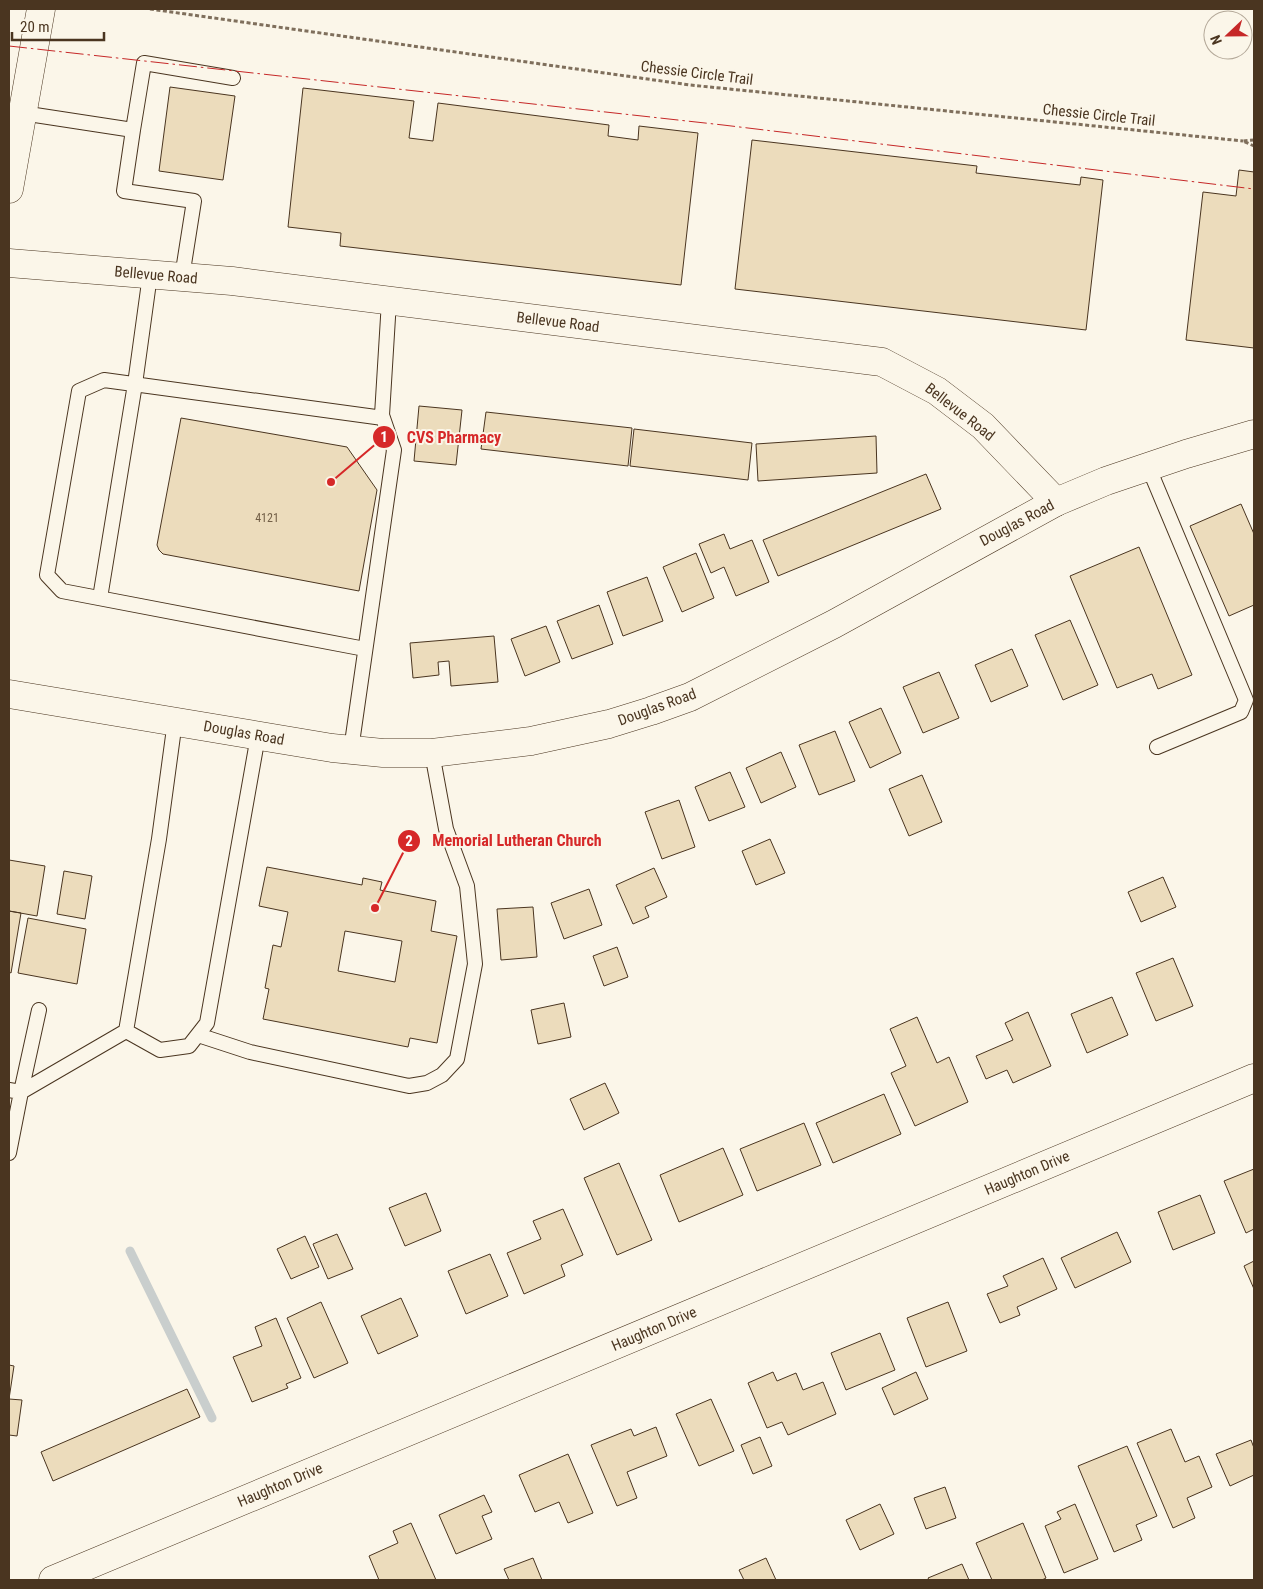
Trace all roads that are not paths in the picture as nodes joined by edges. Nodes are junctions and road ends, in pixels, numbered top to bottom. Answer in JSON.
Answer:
{"nodes":[{"id":1,"x":41,"y":9,"type":"edge"},
{"id":2,"x":233,"y":78,"type":"dead end"},
{"id":3,"x":22,"y":113,"type":"junction"},
{"id":4,"x":133,"y":130,"type":"junction"},
{"id":5,"x":9,"y":189,"type":"edge"},
{"id":6,"x":9,"y":263,"type":"edge"},
{"id":7,"x":150,"y":275,"type":"junction"},
{"id":8,"x":182,"y":277,"type":"junction"},
{"id":9,"x":389,"y":301,"type":"junction"},
{"id":10,"x":135,"y":384,"type":"junction"},
{"id":11,"x":383,"y":418,"type":"junction"},
{"id":12,"x":1254,"y":434,"type":"edge"},
{"id":13,"x":1148,"y":466,"type":"junction"},
{"id":14,"x":1056,"y":502,"type":"junction"},
{"id":15,"x":100,"y":598,"type":"junction"},
{"id":16,"x":364,"y":649,"type":"junction"},
{"id":17,"x":9,"y":694,"type":"edge"},
{"id":18,"x":175,"y":722,"type":"junction"},
{"id":19,"x":258,"y":736,"type":"junction"},
{"id":20,"x":1157,"y":747,"type":"dead end"},
{"id":21,"x":351,"y":750,"type":"junction"},
{"id":22,"x":432,"y":753,"type":"junction"},
{"id":23,"x":39,"y":1010,"type":"dead end"},
{"id":24,"x":126,"y":1031,"type":"junction"},
{"id":25,"x":198,"y":1035,"type":"junction"},
{"id":26,"x":1254,"y":1078,"type":"edge"},
{"id":27,"x":15,"y":1091,"type":"edge"},
{"id":28,"x":9,"y":1153,"type":"edge"},
{"id":29,"x":54,"y":1580,"type":"edge"}],
"edges":[{"from":1,"to":3,"type":"street"},
{"from":2,"to":4,"type":"lane"},
{"from":3,"to":4,"type":"lane"},
{"from":3,"to":5,"type":"street"},
{"from":4,"to":8,"type":"lane"},
{"from":6,"to":7,"type":"street","name":"Bellevue Road"},
{"from":7,"to":8,"type":"street","name":"Bellevue Road"},
{"from":7,"to":10,"type":"lane"},
{"from":8,"to":9,"type":"street","name":"Bellevue Road"},
{"from":9,"to":11,"type":"lane"},
{"from":9,"to":14,"type":"street","name":"Bellevue Road"},
{"from":10,"to":11,"type":"lane"},
{"from":10,"to":15,"type":"lane"},
{"from":10,"to":15,"type":"lane"},
{"from":11,"to":16,"type":"lane"},
{"from":12,"to":13,"type":"street","name":"Douglas Road"},
{"from":13,"to":14,"type":"street","name":"Douglas Road"},
{"from":13,"to":20,"type":"lane"},
{"from":14,"to":22,"type":"street","name":"Douglas Road"},
{"from":15,"to":16,"type":"lane"},
{"from":16,"to":21,"type":"lane"},
{"from":17,"to":18,"type":"street","name":"Douglas Road"},
{"from":18,"to":19,"type":"street","name":"Douglas Road"},
{"from":18,"to":24,"type":"lane"},
{"from":19,"to":21,"type":"street","name":"Douglas Road"},
{"from":19,"to":25,"type":"lane"},
{"from":21,"to":22,"type":"street","name":"Douglas Road"},
{"from":22,"to":25,"type":"lane"},
{"from":23,"to":27,"type":"lane"},
{"from":24,"to":25,"type":"lane"},
{"from":24,"to":27,"type":"lane"},
{"from":26,"to":29,"type":"street","name":"Haughton Drive"},
{"from":27,"to":28,"type":"lane"}]}
